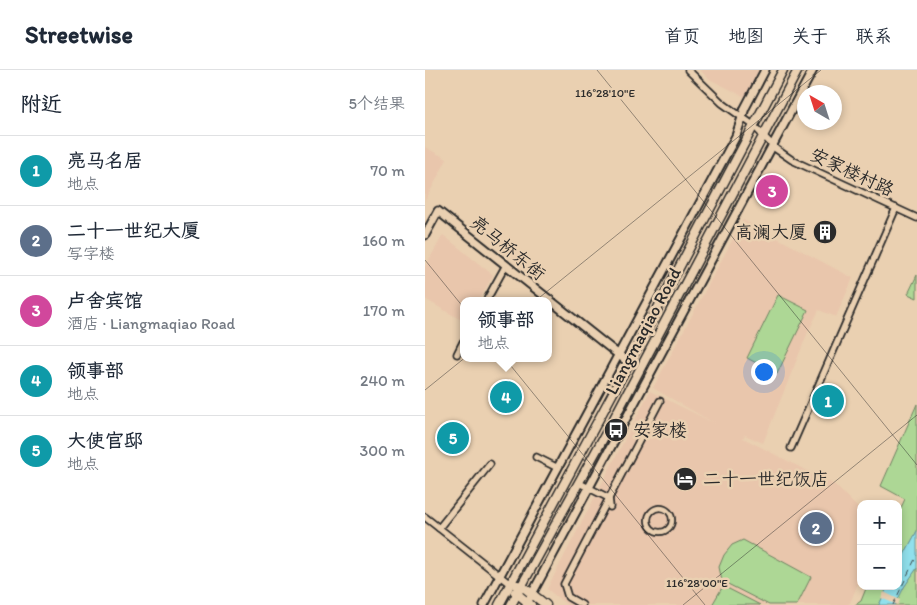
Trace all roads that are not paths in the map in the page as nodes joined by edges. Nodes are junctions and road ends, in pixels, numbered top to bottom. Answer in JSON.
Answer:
{"nodes":[{"id":1,"x":688,"y":70,"type":"edge"},
{"id":2,"x":765,"y":70,"type":"edge"},
{"id":3,"x":783,"y":70,"type":"edge"},
{"id":4,"x":798,"y":70,"type":"edge"},
{"id":5,"x":813,"y":70,"type":"edge"},
{"id":6,"x":741,"y":116,"type":"junction"},
{"id":7,"x":753,"y":125,"type":"junction"},
{"id":8,"x":763,"y":135,"type":"junction"},
{"id":9,"x":772,"y":146,"type":"junction"},
{"id":10,"x":896,"y":208,"type":"junction"},
{"id":11,"x":917,"y":218,"type":"edge"},
{"id":12,"x":425,"y":236,"type":"edge"},
{"id":13,"x":506,"y":265,"type":"junction"},
{"id":14,"x":488,"y":297,"type":"edge"},
{"id":15,"x":546,"y":297,"type":"edge"},
{"id":16,"x":552,"y":302,"type":"edge"},
{"id":17,"x":460,"y":348,"type":"edge"},
{"id":18,"x":457,"y":354,"type":"dead end"},
{"id":19,"x":618,"y":355,"type":"junction"},
{"id":20,"x":629,"y":363,"type":"junction"},
{"id":21,"x":659,"y":401,"type":"dead end"},
{"id":22,"x":791,"y":448,"type":"dead end"},
{"id":23,"x":535,"y":457,"type":"dead end"},
{"id":24,"x":490,"y":464,"type":"dead end"},
{"id":25,"x":558,"y":468,"type":"junction"},
{"id":26,"x":579,"y":483,"type":"junction"},
{"id":27,"x":588,"y":488,"type":"junction"},
{"id":28,"x":609,"y":498,"type":"junction"},
{"id":29,"x":611,"y":507,"type":"dead end"},
{"id":30,"x":657,"y":508,"type":"joint"},
{"id":31,"x":425,"y":517,"type":"edge"},
{"id":32,"x":439,"y":528,"type":"junction"},
{"id":33,"x":500,"y":577,"type":"junction"},
{"id":34,"x":510,"y":584,"type":"junction"},
{"id":35,"x":522,"y":586,"type":"junction"},
{"id":36,"x":517,"y":594,"type":"junction"},
{"id":37,"x":532,"y":594,"type":"junction"},
{"id":38,"x":528,"y":604,"type":"edge"},
{"id":39,"x":484,"y":605,"type":"edge"},
{"id":40,"x":499,"y":605,"type":"edge"},
{"id":41,"x":511,"y":605,"type":"edge"},
{"id":42,"x":545,"y":605,"type":"edge"},
{"id":43,"x":582,"y":605,"type":"edge"}],
"edges":[{"from":1,"to":6,"type":"street","name":"安家楼村路"},
{"from":2,"to":6,"type":"street"},
{"from":3,"to":7,"type":"main road","name":"Liangmaqiao Road"},
{"from":4,"to":8,"type":"main road","name":"Liangmaqiao Road"},
{"from":5,"to":9,"type":"street"},
{"from":6,"to":7,"type":"street","name":"安家楼村路"},
{"from":6,"to":19,"type":"street"},
{"from":7,"to":8,"type":"street","name":"安家楼村路"},
{"from":7,"to":20,"type":"main road","name":"Liangmaqiao Road"},
{"from":8,"to":9,"type":"street","name":"安家楼村路"},
{"from":8,"to":26,"type":"main road","name":"Liangmaqiao Road"},
{"from":9,"to":10,"type":"street","name":"安家楼村路"},
{"from":9,"to":27,"type":"street"},
{"from":10,"to":11,"type":"street","name":"安家楼村路"},
{"from":10,"to":22,"type":"street"},
{"from":12,"to":13,"type":"street","name":"亮马桥东街"},
{"from":13,"to":14,"type":"street"},
{"from":13,"to":15,"type":"street","name":"亮马桥东街"},
{"from":16,"to":19,"type":"street","name":"亮马桥东街"},
{"from":17,"to":18,"type":"street"},
{"from":19,"to":20,"type":"street","name":"亮马桥东街"},
{"from":19,"to":25,"type":"street"},
{"from":20,"to":34,"type":"main road","name":"Liangmaqiao Road"},
{"from":21,"to":28,"type":"street"},
{"from":23,"to":25,"type":"street"},
{"from":24,"to":32,"type":"street"},
{"from":25,"to":33,"type":"street"},
{"from":26,"to":27,"type":"street"},
{"from":26,"to":35,"type":"main road","name":"Liangmaqiao Road"},
{"from":27,"to":28,"type":"street"},
{"from":27,"to":37,"type":"street"},
{"from":28,"to":29,"type":"street"},
{"from":28,"to":43,"type":"street"},
{"from":30,"to":30,"type":"street"},
{"from":31,"to":32,"type":"street"},
{"from":32,"to":33,"type":"street"},
{"from":33,"to":34,"type":"street"},
{"from":33,"to":39,"type":"street"},
{"from":34,"to":35,"type":"main road"},
{"from":34,"to":36,"type":"main road"},
{"from":34,"to":40,"type":"main road","name":"Liangmaqiao Road"},
{"from":35,"to":36,"type":"main road","name":"Liangmaqiao Road"},
{"from":35,"to":37,"type":"main road"},
{"from":36,"to":38,"type":"main road"},
{"from":36,"to":41,"type":"main road","name":"Liangmaqiao Road"},
{"from":37,"to":38,"type":"street"},
{"from":37,"to":42,"type":"main road"}]}
